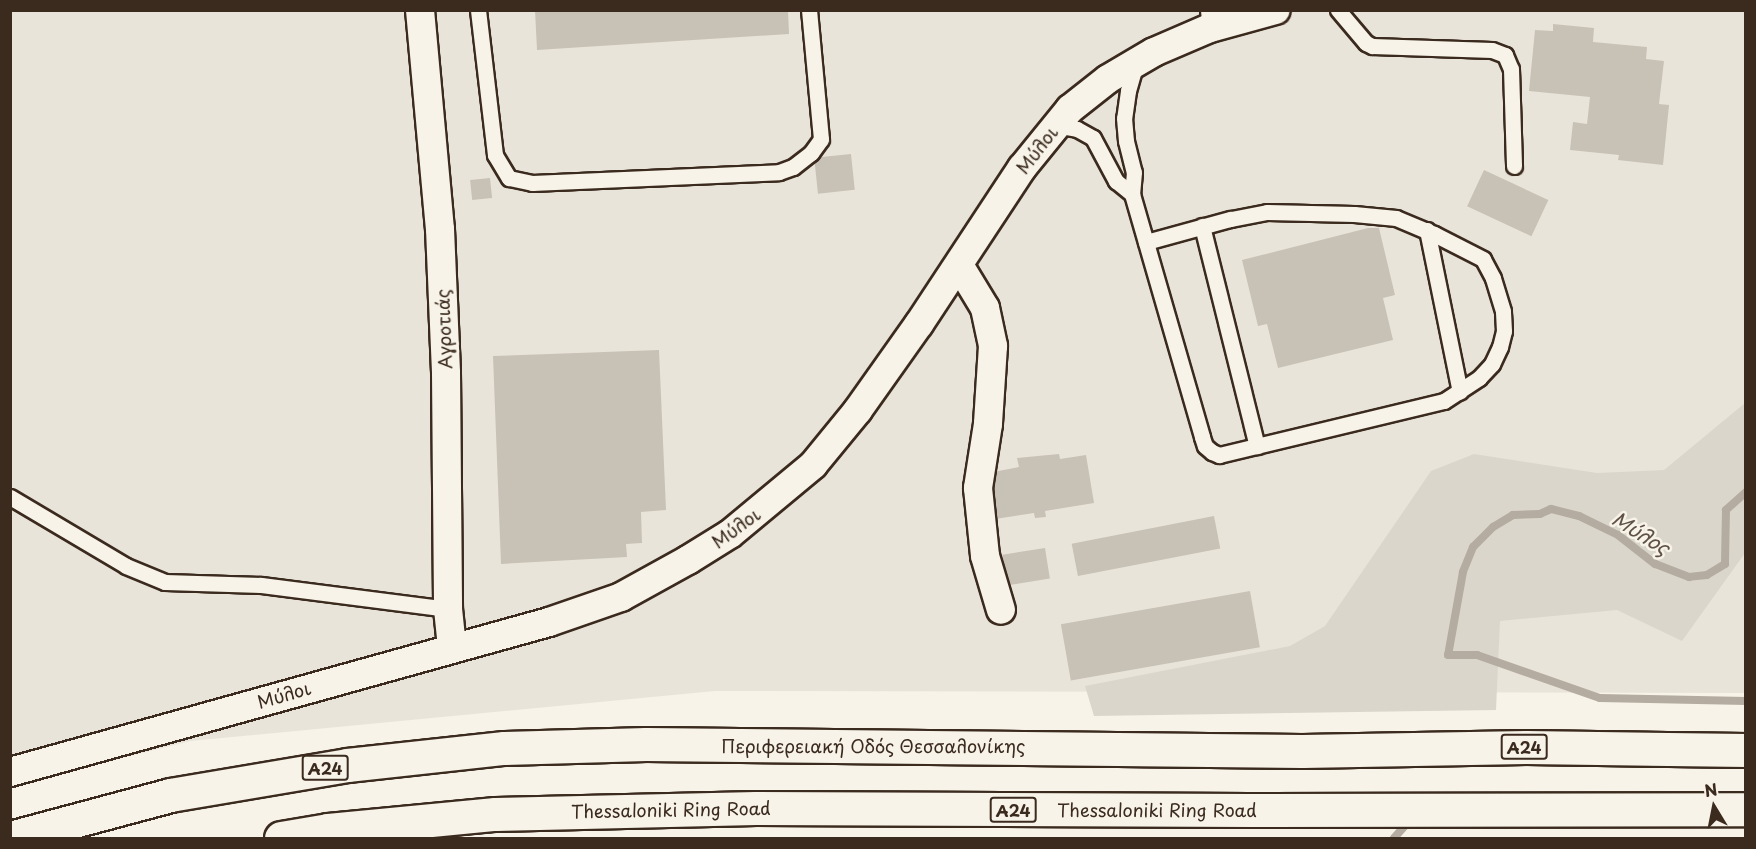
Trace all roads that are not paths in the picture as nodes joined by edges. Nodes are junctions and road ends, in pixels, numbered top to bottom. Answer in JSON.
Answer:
{"nodes":[{"id":1,"x":427,"y":10,"type":"edge"},
{"id":2,"x":478,"y":10,"type":"edge"},
{"id":3,"x":808,"y":10,"type":"edge"},
{"id":4,"x":1276,"y":10,"type":"edge"},
{"id":5,"x":1338,"y":10,"type":"edge"},
{"id":6,"x":420,"y":11,"type":"edge"},
{"id":7,"x":1243,"y":15,"type":"edge"},
{"id":8,"x":1209,"y":20,"type":"edge"},
{"id":9,"x":1137,"y":60,"type":"junction"},
{"id":10,"x":1055,"y":125,"type":"junction"},
{"id":11,"x":1514,"y":166,"type":"dead end"},
{"id":12,"x":1132,"y":194,"type":"junction"},
{"id":13,"x":1202,"y":226,"type":"junction"},
{"id":14,"x":1427,"y":230,"type":"junction"},
{"id":15,"x":1146,"y":242,"type":"junction"},
{"id":16,"x":959,"y":265,"type":"junction"},
{"id":17,"x":1460,"y":392,"type":"junction"},
{"id":18,"x":1257,"y":446,"type":"junction"},
{"id":19,"x":10,"y":496,"type":"edge"},
{"id":20,"x":448,"y":609,"type":"junction"},
{"id":21,"x":1002,"y":610,"type":"dead end"},
{"id":22,"x":452,"y":647,"type":"junction"},
{"id":23,"x":1746,"y":750,"type":"edge"},
{"id":24,"x":10,"y":772,"type":"edge"},
{"id":25,"x":1746,"y":808,"type":"edge"},
{"id":26,"x":10,"y":838,"type":"edge"},
{"id":27,"x":281,"y":838,"type":"edge"}],
"edges":[{"from":1,"to":6,"type":"lane"},
{"from":2,"to":3,"type":"lane"},
{"from":4,"to":7,"type":"street","name":"Μύλοι"},
{"from":5,"to":11,"type":"lane"},
{"from":6,"to":20,"type":"street","name":"Αγροτιάς"},
{"from":7,"to":8,"type":"street","name":"Μύλοι"},
{"from":8,"to":9,"type":"street","name":"Μύλοι"},
{"from":9,"to":10,"type":"street","name":"Μύλοι"},
{"from":9,"to":12,"type":"lane"},
{"from":10,"to":12,"type":"lane"},
{"from":10,"to":16,"type":"street","name":"Μύλοι"},
{"from":12,"to":15,"type":"lane"},
{"from":13,"to":14,"type":"lane"},
{"from":13,"to":15,"type":"lane"},
{"from":13,"to":18,"type":"lane"},
{"from":14,"to":17,"type":"lane"},
{"from":14,"to":17,"type":"lane"},
{"from":15,"to":18,"type":"lane"},
{"from":16,"to":21,"type":"street"},
{"from":16,"to":22,"type":"street","name":"Μύλοι"},
{"from":17,"to":18,"type":"lane"},
{"from":19,"to":20,"type":"lane"},
{"from":20,"to":22,"type":"street","name":"Αγροτιάς"},
{"from":22,"to":24,"type":"street","name":"Μύλοι"},
{"from":23,"to":26,"type":"highway","name":"Περιφερειακή Οδός Θεσσαλονίκης","number":"Α24"},
{"from":25,"to":27,"type":"highway","name":"Thessaloniki Ring Road","number":"Α24"}]}
